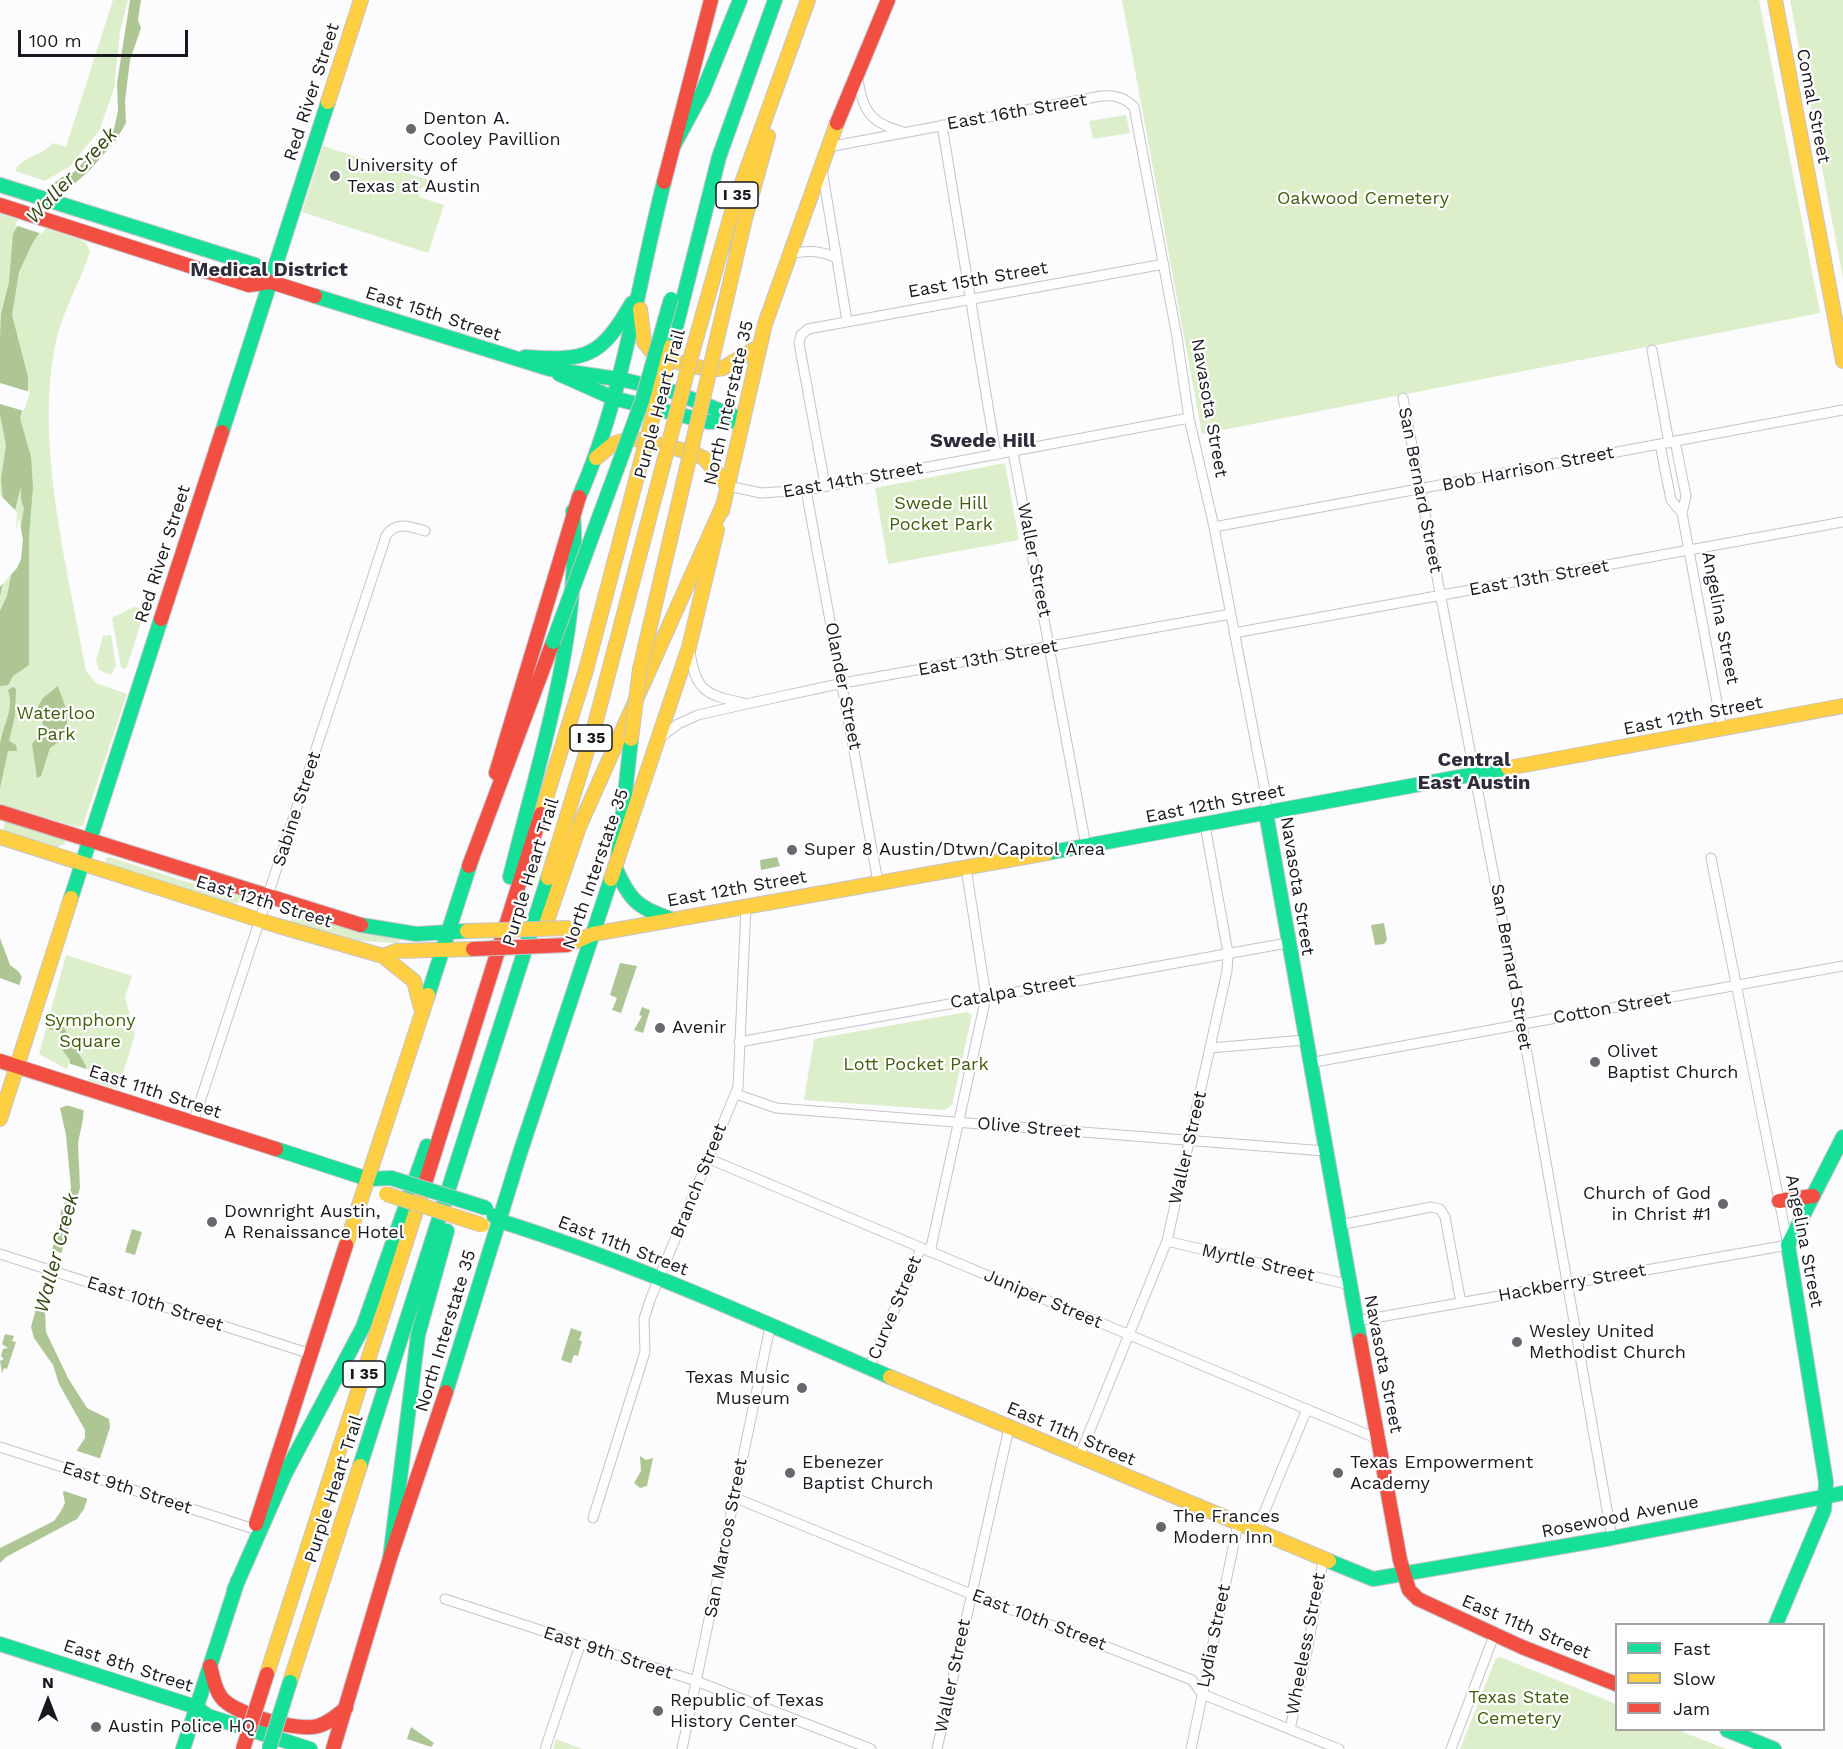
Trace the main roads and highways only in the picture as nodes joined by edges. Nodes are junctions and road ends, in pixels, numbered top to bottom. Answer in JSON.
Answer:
{"nodes":[{"id":1,"x":361,"y":0,"type":"edge"},
{"id":2,"x":711,"y":0,"type":"edge"},
{"id":3,"x":740,"y":0,"type":"edge"},
{"id":4,"x":775,"y":0,"type":"edge"},
{"id":5,"x":807,"y":0,"type":"edge"},
{"id":6,"x":888,"y":0,"type":"edge"},
{"id":7,"x":1775,"y":0,"type":"edge"},
{"id":8,"x":792,"y":39,"type":"junction"},
{"id":9,"x":674,"y":145,"type":"junction"},
{"id":10,"x":0,"y":185,"type":"edge"},
{"id":11,"x":706,"y":200,"type":"junction"},
{"id":12,"x":6,"y":207,"type":"edge"},
{"id":13,"x":271,"y":282,"type":"junction"},
{"id":14,"x":638,"y":293,"type":"junction"},
{"id":15,"x":1839,"y":321,"type":"edge"},
{"id":16,"x":760,"y":346,"type":"junction"},
{"id":17,"x":505,"y":356,"type":"junction"},
{"id":18,"x":1843,"y":361,"type":"edge"},
{"id":19,"x":550,"y":369,"type":"junction"},
{"id":20,"x":618,"y":380,"type":"junction"},
{"id":21,"x":613,"y":398,"type":"junction"},
{"id":22,"x":743,"y":420,"type":"junction"},
{"id":23,"x":596,"y":458,"type":"junction"},
{"id":24,"x":728,"y":486,"type":"junction"},
{"id":25,"x":724,"y":503,"type":"junction"},
{"id":26,"x":573,"y":511,"type":"junction"},
{"id":27,"x":1843,"y":706,"type":"edge"},
{"id":28,"x":3,"y":813,"type":"edge"},
{"id":29,"x":1266,"y":813,"type":"junction"},
{"id":30,"x":4,"y":839,"type":"edge"},
{"id":31,"x":89,"y":840,"type":"junction"},
{"id":32,"x":83,"y":863,"type":"junction"},
{"id":33,"x":617,"y":863,"type":"junction"},
{"id":34,"x":469,"y":866,"type":"junction"},
{"id":35,"x":673,"y":919,"type":"junction"},
{"id":36,"x":448,"y":933,"type":"junction"},
{"id":37,"x":593,"y":934,"type":"junction"},
{"id":38,"x":442,"y":951,"type":"junction"},
{"id":39,"x":383,"y":956,"type":"junction"},
{"id":40,"x":479,"y":1010,"type":"junction"},
{"id":41,"x":421,"y":1014,"type":"junction"},
{"id":42,"x":505,"y":1019,"type":"junction"},
{"id":43,"x":0,"y":1061,"type":"edge"},
{"id":44,"x":17,"y":1066,"type":"junction"},
{"id":45,"x":458,"y":1073,"type":"junction"},
{"id":46,"x":478,"y":1100,"type":"junction"},
{"id":47,"x":0,"y":1119,"type":"edge"},
{"id":48,"x":1843,"y":1137,"type":"edge"},
{"id":49,"x":368,"y":1179,"type":"junction"},
{"id":50,"x":1813,"y":1196,"type":"junction"},
{"id":51,"x":1779,"y":1201,"type":"road end"},
{"id":52,"x":500,"y":1221,"type":"junction"},
{"id":53,"x":1843,"y":1492,"type":"edge"},
{"id":54,"x":1825,"y":1496,"type":"junction"},
{"id":55,"x":390,"y":1558,"type":"junction"},
{"id":56,"x":1404,"y":1575,"type":"junction"},
{"id":57,"x":234,"y":1590,"type":"junction"},
{"id":58,"x":1776,"y":1623,"type":"edge"},
{"id":59,"x":0,"y":1644,"type":"edge"},
{"id":60,"x":210,"y":1666,"type":"junction"},
{"id":61,"x":1615,"y":1683,"type":"edge"},
{"id":62,"x":196,"y":1707,"type":"junction"},
{"id":63,"x":346,"y":1708,"type":"junction"},
{"id":64,"x":1732,"y":1731,"type":"edge"},
{"id":65,"x":183,"y":1749,"type":"edge"},
{"id":66,"x":243,"y":1749,"type":"edge"},
{"id":67,"x":269,"y":1749,"type":"edge"},
{"id":68,"x":310,"y":1749,"type":"edge"},
{"id":69,"x":333,"y":1749,"type":"edge"},
{"id":70,"x":1774,"y":1749,"type":"edge"}],
"edges":[{"from":1,"to":13,"type":"main road","name":"Red River Street"},
{"from":2,"to":9,"type":"main road"},
{"from":3,"to":9,"type":"main road"},
{"from":4,"to":11,"type":"main road","name":"Purple Heart Trail","number":"I 35"},
{"from":5,"to":8,"type":"main road","name":"Purple Heart Trail","number":"I 35"},
{"from":6,"to":16,"type":"main road","name":"North Interstate 35"},
{"from":7,"to":15,"type":"main road","name":"Comal Street"},
{"from":8,"to":33,"type":"main road","bridge":true},
{"from":8,"to":42,"type":"main road","name":"Purple Heart Trail","number":"I 35","bridge":true},
{"from":9,"to":14,"type":"main road"},
{"from":10,"to":13,"type":"main road","name":"East 15th Street"},
{"from":11,"to":34,"type":"main road","bridge":true},
{"from":11,"to":40,"type":"main road","name":"Purple Heart Trail","number":"I 35","bridge":true},
{"from":12,"to":13,"type":"main road","name":"East 15th Street"},
{"from":13,"to":17,"type":"main road","name":"East 15th Street"},
{"from":13,"to":31,"type":"main road","name":"Red River Street"},
{"from":14,"to":16,"type":"main road"},
{"from":14,"to":17,"type":"main road"},
{"from":14,"to":20,"type":"main road"},
{"from":15,"to":18,"type":"main road","name":"Comal Street"},
{"from":16,"to":22,"type":"main road","name":"North Interstate 35"},
{"from":17,"to":19,"type":"main road","name":"East 15th Street"},
{"from":19,"to":20,"type":"main road","name":"East 15th Street"},
{"from":19,"to":21,"type":"main road","name":"East 15th Street"},
{"from":20,"to":21,"type":"main road"},
{"from":20,"to":22,"type":"main road","name":"East 15th Street"},
{"from":21,"to":22,"type":"main road","name":"East 15th Street"},
{"from":21,"to":23,"type":"main road"},
{"from":22,"to":24,"type":"main road","name":"North Interstate 35"},
{"from":23,"to":24,"type":"main road"},
{"from":23,"to":26,"type":"main road"},
{"from":24,"to":25,"type":"main road","name":"North Interstate 35"},
{"from":25,"to":33,"type":"main road","name":"North Interstate 35"},
{"from":25,"to":42,"type":"main road"},
{"from":26,"to":34,"type":"main road"},
{"from":26,"to":40,"type":"main road"},
{"from":27,"to":29,"type":"main road","name":"East 12th Street"},
{"from":28,"to":31,"type":"main road","name":"East 12th Street"},
{"from":29,"to":35,"type":"main road","name":"East 12th Street"},
{"from":29,"to":56,"type":"main road","name":"Navasota Street"},
{"from":30,"to":32,"type":"main road","name":"East 12th Street"},
{"from":31,"to":32,"type":"main road","name":"Red River Street"},
{"from":31,"to":36,"type":"main road","name":"East 12th Street"},
{"from":32,"to":39,"type":"main road","name":"East 12th Street"},
{"from":32,"to":44,"type":"main road","name":"Red River Street"},
{"from":33,"to":35,"type":"main road"},
{"from":33,"to":37,"type":"main road","name":"North Interstate 35"},
{"from":34,"to":36,"type":"main road"},
{"from":35,"to":37,"type":"main road","name":"East 12th Street"},
{"from":36,"to":37,"type":"main road","name":"East 12th Street","bridge":true},
{"from":36,"to":38,"type":"main road"},
{"from":37,"to":38,"type":"main road","name":"East 12th Street","bridge":true},
{"from":37,"to":52,"type":"main road","name":"North Interstate 35"},
{"from":38,"to":39,"type":"main road","name":"East 12th Street"},
{"from":38,"to":41,"type":"main road"},
{"from":39,"to":41,"type":"main road"},
{"from":40,"to":45,"type":"main road","name":"Purple Heart Trail","number":"I 35"},
{"from":41,"to":49,"type":"main road"},
{"from":42,"to":46,"type":"main road","name":"Purple Heart Trail","number":"I 35"},
{"from":43,"to":44,"type":"main road","name":"East 11th Street"},
{"from":44,"to":47,"type":"main road","name":"Red River Street"},
{"from":44,"to":49,"type":"main road","name":"East 11th Street"},
{"from":45,"to":57,"type":"main road"},
{"from":45,"to":66,"type":"main road","name":"Purple Heart Trail","number":"I 35","bridge":true},
{"from":46,"to":55,"type":"main road"},
{"from":46,"to":67,"type":"main road","name":"Purple Heart Trail","number":"I 35","bridge":true},
{"from":48,"to":50,"type":"main road"},
{"from":49,"to":52,"type":"main road","name":"East 11th Street","bridge":true},
{"from":49,"to":52,"type":"main road","name":"East 11th Street","bridge":true},
{"from":49,"to":57,"type":"main road"},
{"from":50,"to":51,"type":"main road"},
{"from":50,"to":54,"type":"main road","name":"Angelina Street"},
{"from":52,"to":55,"type":"main road","name":"North Interstate 35"},
{"from":52,"to":56,"type":"main road","name":"East 11th Street"},
{"from":53,"to":54,"type":"main road","name":"Rosewood Avenue"},
{"from":54,"to":56,"type":"main road","name":"Rosewood Avenue"},
{"from":54,"to":58,"type":"main road","name":"Angelina Street"},
{"from":55,"to":63,"type":"main road","name":"North Interstate 35"},
{"from":56,"to":61,"type":"main road","name":"East 11th Street"},
{"from":57,"to":60,"type":"main road"},
{"from":59,"to":62,"type":"main road","name":"East 8th Street"},
{"from":60,"to":62,"type":"main road"},
{"from":60,"to":63,"type":"main road"},
{"from":62,"to":65,"type":"main road"},
{"from":62,"to":68,"type":"main road","name":"East 8th Street"},
{"from":63,"to":69,"type":"main road","name":"North Interstate 35"},
{"from":64,"to":70,"type":"main road"}]}
